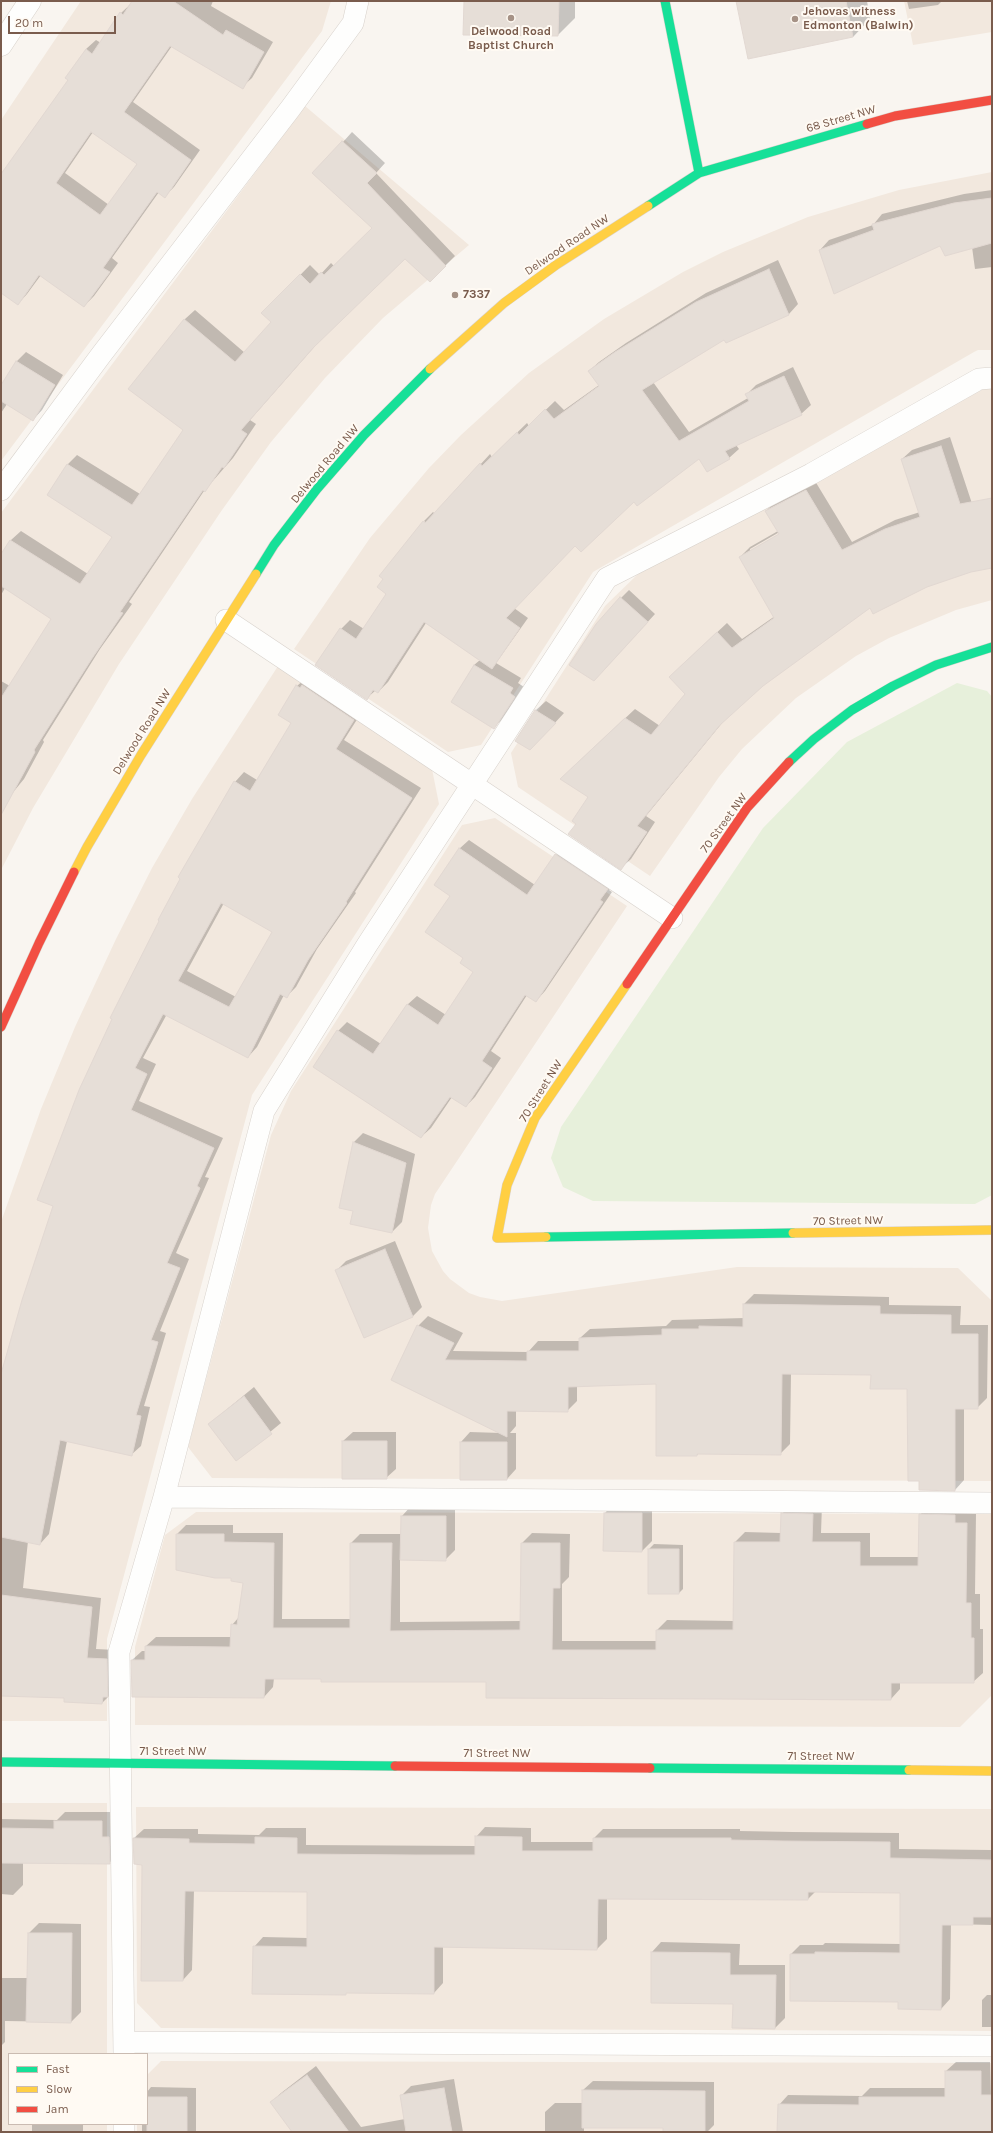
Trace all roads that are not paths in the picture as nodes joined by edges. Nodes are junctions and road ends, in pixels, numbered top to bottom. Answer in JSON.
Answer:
{"nodes":[{"id":1,"x":30,"y":1,"type":"edge"},
{"id":2,"x":358,"y":1,"type":"edge"},
{"id":3,"x":665,"y":1,"type":"edge"},
{"id":4,"x":1,"y":45,"type":"edge"},
{"id":5,"x":992,"y":100,"type":"edge"},
{"id":6,"x":699,"y":173,"type":"junction"},
{"id":7,"x":992,"y":378,"type":"edge"},
{"id":8,"x":1,"y":490,"type":"edge"},
{"id":9,"x":226,"y":620,"type":"junction"},
{"id":10,"x":992,"y":647,"type":"edge"},
{"id":11,"x":472,"y":786,"type":"junction"},
{"id":12,"x":672,"y":918,"type":"junction"},
{"id":13,"x":1,"y":1027,"type":"edge"},
{"id":14,"x":992,"y":1230,"type":"edge"},
{"id":15,"x":164,"y":1497,"type":"junction"},
{"id":16,"x":992,"y":1503,"type":"edge"},
{"id":17,"x":1,"y":1762,"type":"edge"},
{"id":18,"x":120,"y":1763,"type":"junction"},
{"id":19,"x":992,"y":1770,"type":"edge"},
{"id":20,"x":992,"y":2046,"type":"edge"},
{"id":21,"x":124,"y":2048,"type":"edge"}],
"edges":[{"from":1,"to":4,"type":"street"},
{"from":2,"to":8,"type":"lane"},
{"from":3,"to":6,"type":"street"},
{"from":5,"to":6,"type":"street","name":"68 Street NW"},
{"from":6,"to":9,"type":"street","name":"Delwood Road NW"},
{"from":7,"to":11,"type":"lane"},
{"from":9,"to":11,"type":"lane"},
{"from":9,"to":13,"type":"street","name":"Delwood Road NW"},
{"from":10,"to":12,"type":"street","name":"70 Street NW"},
{"from":11,"to":12,"type":"lane"},
{"from":11,"to":15,"type":"lane"},
{"from":12,"to":14,"type":"street","name":"70 Street NW"},
{"from":15,"to":16,"type":"lane"},
{"from":15,"to":18,"type":"lane"},
{"from":17,"to":18,"type":"street","name":"71 Street NW"},
{"from":18,"to":19,"type":"street","name":"71 Street NW"},
{"from":18,"to":21,"type":"lane"},
{"from":20,"to":21,"type":"lane"}]}
